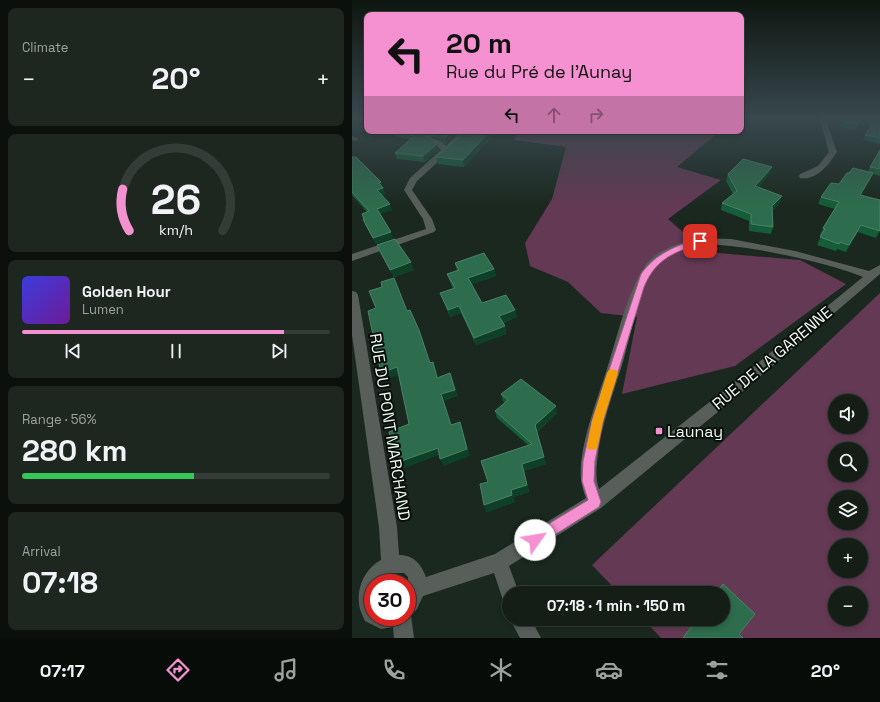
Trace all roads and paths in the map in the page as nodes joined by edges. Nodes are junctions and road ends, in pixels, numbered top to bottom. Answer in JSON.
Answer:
{"nodes":[{"id":1,"x":443,"y":147,"type":"edge"},
{"id":2,"x":449,"y":147,"type":"edge"},
{"id":3,"x":831,"y":147,"type":"edge"},
{"id":4,"x":446,"y":150,"type":"junction"},
{"id":5,"x":803,"y":176,"type":"dead end"},
{"id":6,"x":352,"y":258,"type":"edge"},
{"id":7,"x":875,"y":272,"type":"edge"},
{"id":8,"x":352,"y":296,"type":"edge"},
{"id":9,"x":595,"y":502,"type":"junction"},
{"id":10,"x":499,"y":562,"type":"junction"},
{"id":11,"x":390,"y":564,"type":"junction"},
{"id":12,"x":508,"y":586,"type":"edge"},
{"id":13,"x":417,"y":589,"type":"joint"},
{"id":14,"x":358,"y":606,"type":"edge"},
{"id":15,"x":403,"y":626,"type":"edge"},
{"id":16,"x":524,"y":626,"type":"edge"},
{"id":17,"x":404,"y":638,"type":"edge"},
{"id":18,"x":531,"y":638,"type":"edge"}],
"edges":[{"from":1,"to":4,"type":"street"},
{"from":2,"to":4,"type":"street"},
{"from":3,"to":5,"type":"street"},
{"from":4,"to":6,"type":"street"},
{"from":7,"to":9,"type":"street","name":"RUE DE LA GARENNE"},
{"from":7,"to":9,"type":"street"},
{"from":8,"to":11,"type":"street","name":"RUE DU PONT MARCHAND"},
{"from":9,"to":10,"type":"street","name":"RUE DE LA GARENNE"},
{"from":10,"to":12,"type":"street"},
{"from":10,"to":13,"type":"street","name":"RUE DE LA GARENNE"},
{"from":11,"to":13,"type":"street"},
{"from":11,"to":14,"type":"street"},
{"from":15,"to":17,"type":"street"},
{"from":16,"to":18,"type":"street"}]}
